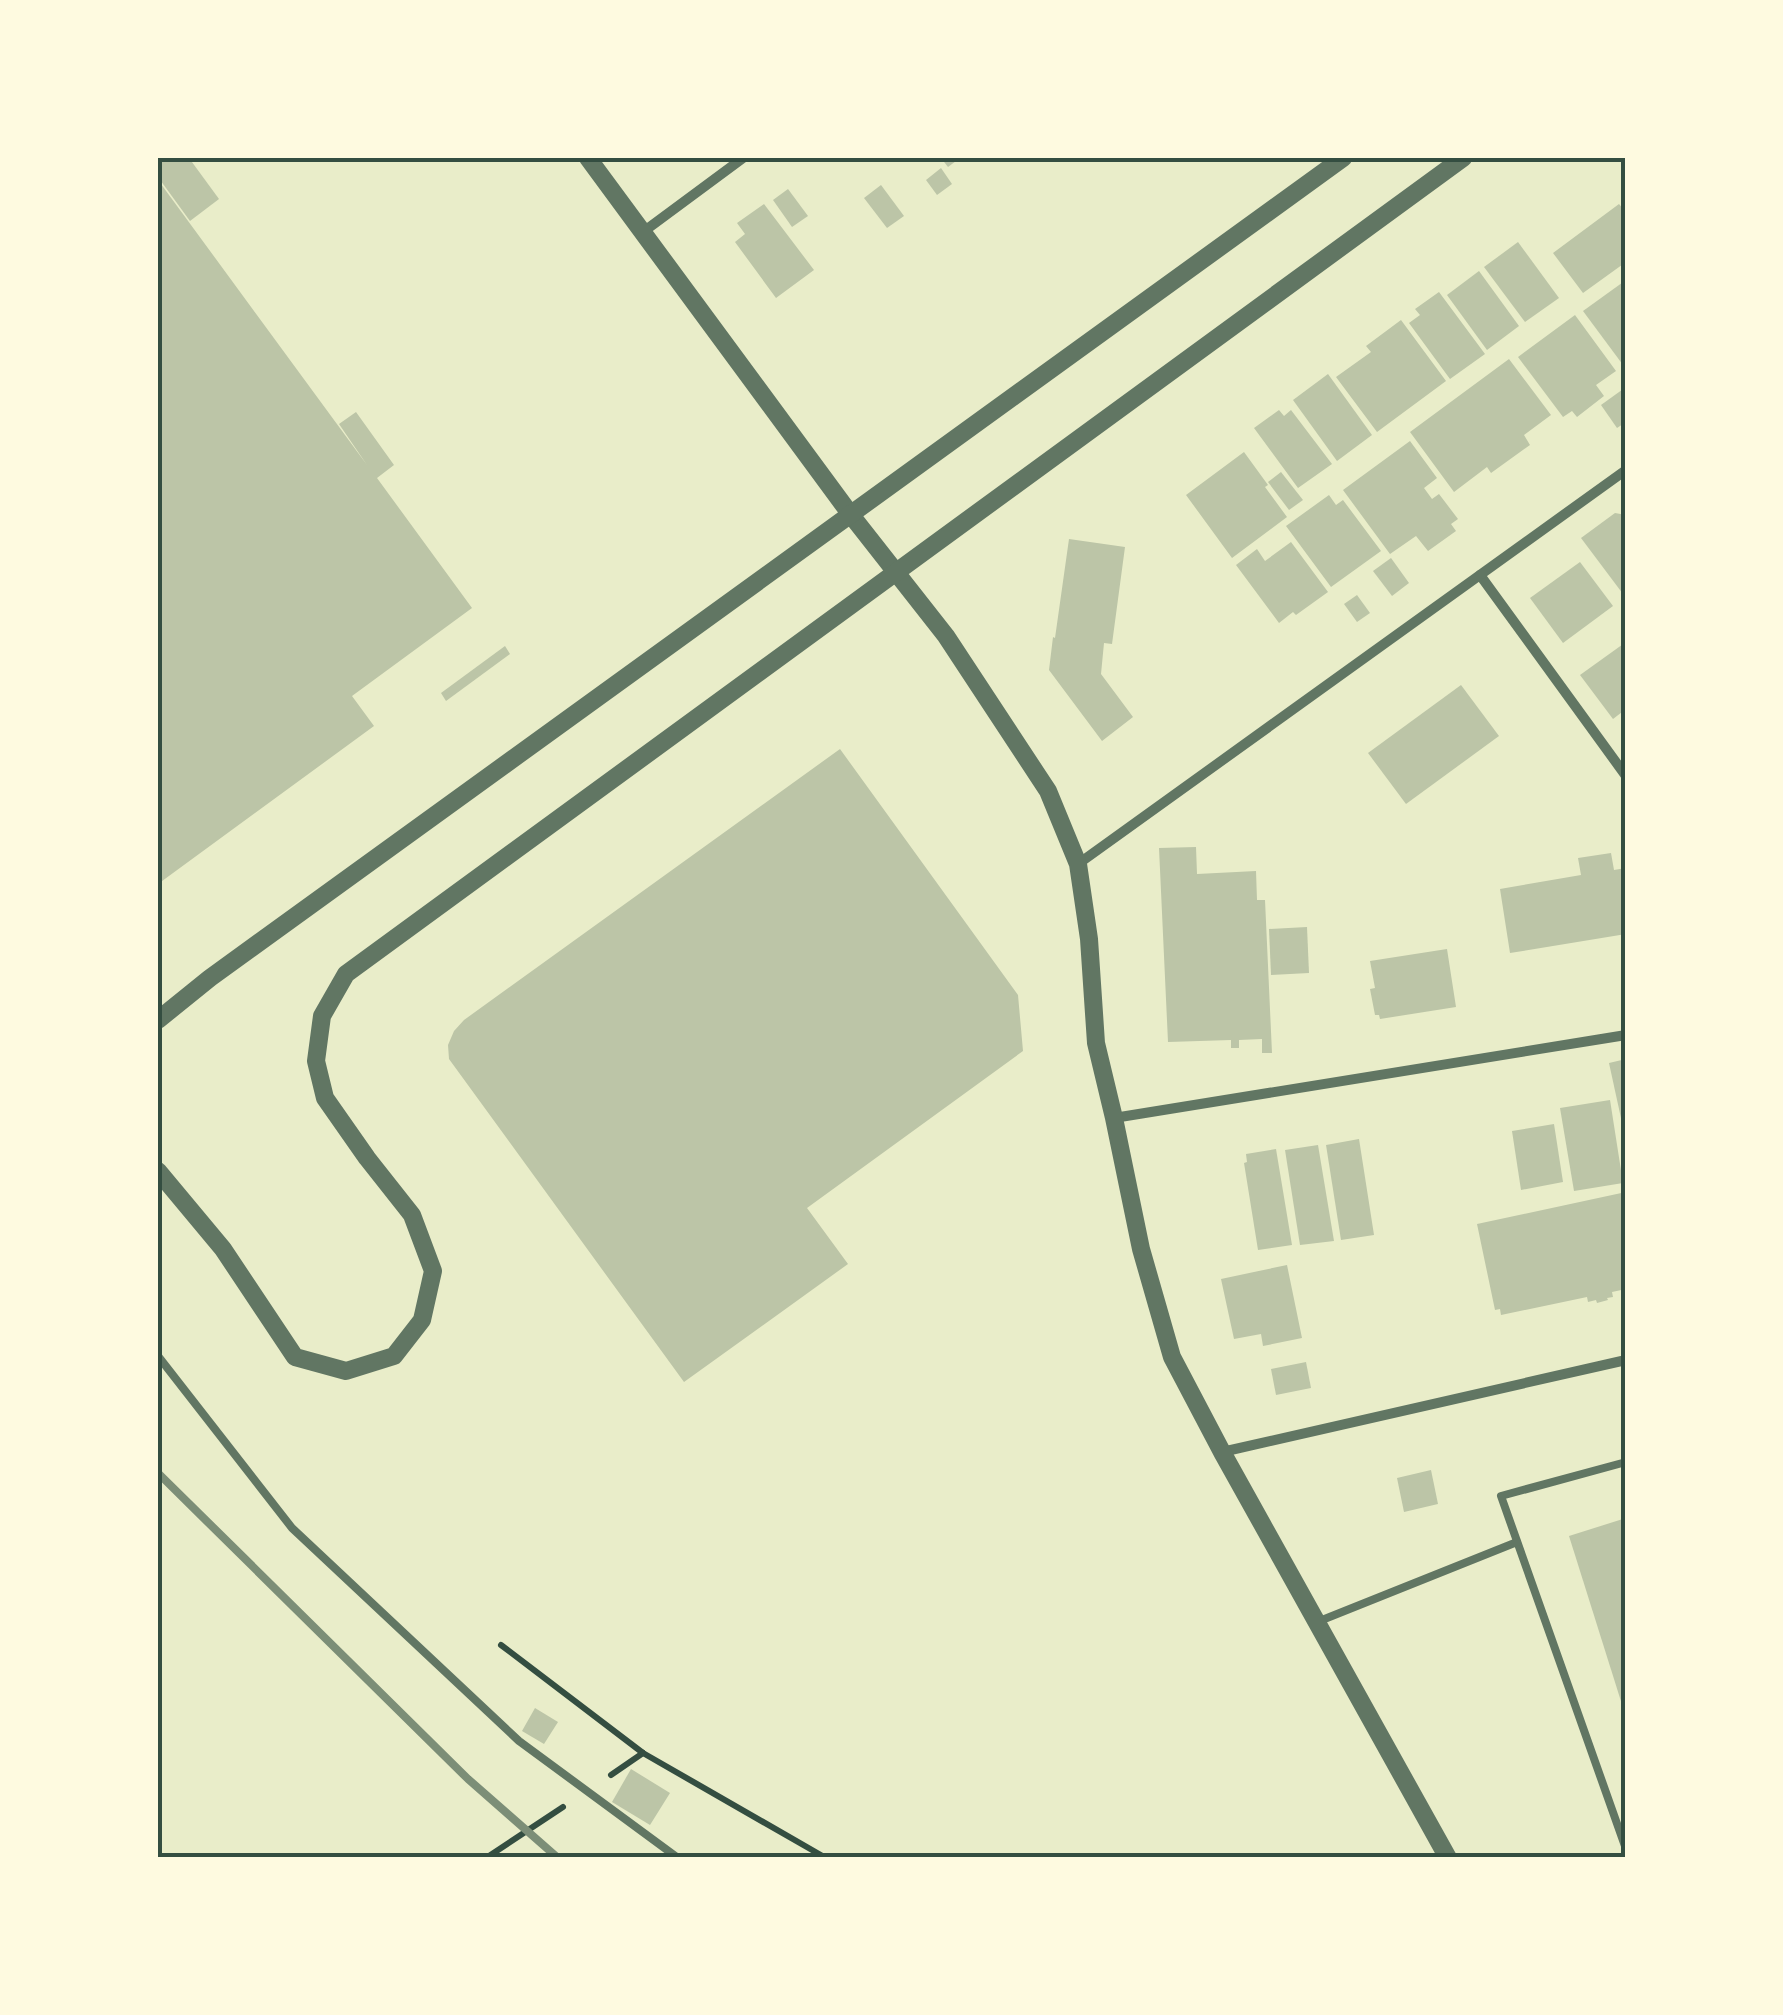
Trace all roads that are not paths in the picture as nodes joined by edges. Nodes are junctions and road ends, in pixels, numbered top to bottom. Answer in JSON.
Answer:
{"nodes":[{"id":1,"x":588,"y":158,"type":"edge"},
{"id":2,"x":743,"y":158,"type":"edge"},
{"id":3,"x":1343,"y":158,"type":"edge"},
{"id":4,"x":1464,"y":158,"type":"edge"},
{"id":5,"x":643,"y":232,"type":"junction"},
{"id":6,"x":1626,"y":470,"type":"edge"},
{"id":7,"x":851,"y":515,"type":"junction"},
{"id":8,"x":896,"y":573,"type":"junction"},
{"id":9,"x":1480,"y":575,"type":"junction"},
{"id":10,"x":1626,"y":776,"type":"edge"},
{"id":11,"x":1078,"y":864,"type":"junction"},
{"id":12,"x":158,"y":1020,"type":"edge"},
{"id":13,"x":1626,"y":1035,"type":"edge"},
{"id":14,"x":1114,"y":1118,"type":"junction"},
{"id":15,"x":158,"y":1171,"type":"edge"},
{"id":16,"x":158,"y":1356,"type":"edge"},
{"id":17,"x":1626,"y":1360,"type":"edge"},
{"id":18,"x":1222,"y":1452,"type":"junction"},
{"id":19,"x":1626,"y":1462,"type":"edge"},
{"id":20,"x":1517,"y":1542,"type":"junction"},
{"id":21,"x":1317,"y":1622,"type":"junction"},
{"id":22,"x":1626,"y":1849,"type":"edge"},
{"id":23,"x":678,"y":1858,"type":"edge"},
{"id":24,"x":1448,"y":1858,"type":"edge"}],
"edges":[{"from":1,"to":5,"type":"street"},
{"from":2,"to":5,"type":"street"},
{"from":3,"to":7,"type":"street"},
{"from":4,"to":8,"type":"street"},
{"from":5,"to":7,"type":"street"},
{"from":6,"to":9,"type":"street"},
{"from":7,"to":8,"type":"street"},
{"from":7,"to":12,"type":"street"},
{"from":8,"to":11,"type":"street"},
{"from":8,"to":15,"type":"street"},
{"from":9,"to":10,"type":"street"},
{"from":9,"to":11,"type":"street"},
{"from":11,"to":14,"type":"street"},
{"from":13,"to":14,"type":"street"},
{"from":14,"to":18,"type":"street"},
{"from":16,"to":23,"type":"lane"},
{"from":17,"to":18,"type":"street"},
{"from":18,"to":21,"type":"street"},
{"from":19,"to":20,"type":"lane"},
{"from":20,"to":21,"type":"lane"},
{"from":20,"to":22,"type":"lane"},
{"from":21,"to":24,"type":"street"}]}
